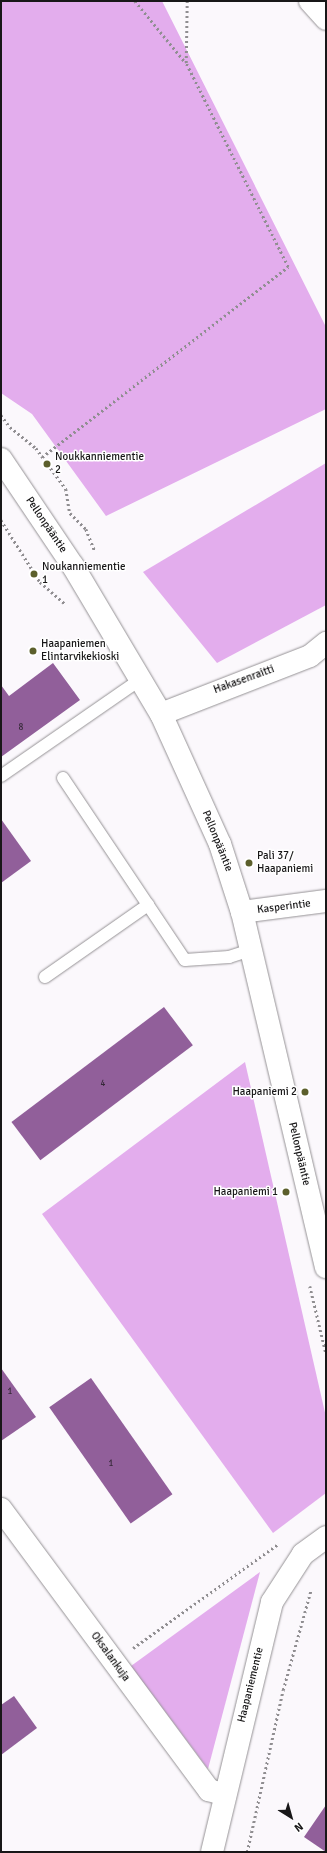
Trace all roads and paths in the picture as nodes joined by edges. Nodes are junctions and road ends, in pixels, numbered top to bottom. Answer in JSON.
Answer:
{"nodes":[{"id":1,"x":135,"y":1,"type":"edge"},
{"id":2,"x":187,"y":1,"type":"edge"},
{"id":3,"x":310,"y":1,"type":"edge"},
{"id":4,"x":326,"y":19,"type":"edge"},
{"id":5,"x":186,"y":63,"type":"junction"},
{"id":6,"x":42,"y":457,"type":"dead end"},
{"id":7,"x":1,"y":459,"type":"edge"},
{"id":8,"x":1,"y":520,"type":"edge"},
{"id":9,"x":70,"y":608,"type":"dead end"},
{"id":10,"x":326,"y":643,"type":"edge"},
{"id":11,"x":141,"y":680,"type":"junction"},
{"id":12,"x":161,"y":714,"type":"junction"},
{"id":13,"x":1,"y":776,"type":"edge"},
{"id":14,"x":63,"y":778,"type":"dead end"},
{"id":15,"x":326,"y":901,"type":"edge"},
{"id":16,"x":148,"y":905,"type":"junction"},
{"id":17,"x":242,"y":912,"type":"junction"},
{"id":18,"x":251,"y":950,"type":"junction"},
{"id":19,"x":45,"y":976,"type":"dead end"},
{"id":20,"x":326,"y":1267,"type":"edge"},
{"id":21,"x":308,"y":1278,"type":"dead end"},
{"id":22,"x":326,"y":1353,"type":"edge"},
{"id":23,"x":1,"y":1509,"type":"edge"},
{"id":24,"x":326,"y":1537,"type":"edge"},
{"id":25,"x":281,"y":1542,"type":"dead end"},
{"id":26,"x":312,"y":1589,"type":"dead end"},
{"id":27,"x":114,"y":1662,"type":"junction"},
{"id":28,"x":225,"y":1796,"type":"junction"},
{"id":29,"x":212,"y":1852,"type":"edge"},
{"id":30,"x":247,"y":1852,"type":"edge"}],
"edges":[{"from":1,"to":5,"type":"path"},
{"from":2,"to":5,"type":"path"},
{"from":3,"to":4,"type":"street"},
{"from":5,"to":6,"type":"path"},
{"from":7,"to":11,"type":"street","name":"Pellonpääntie"},
{"from":8,"to":9,"type":"path"},
{"from":10,"to":12,"type":"street","name":"Hakasenraitti"},
{"from":11,"to":12,"type":"street","name":"Pellonpääntie"},
{"from":11,"to":13,"type":"lane"},
{"from":12,"to":17,"type":"street","name":"Pellonpääntie"},
{"from":14,"to":16,"type":"lane"},
{"from":15,"to":17,"type":"street","name":"Kasperintie"},
{"from":16,"to":18,"type":"lane"},
{"from":16,"to":19,"type":"lane"},
{"from":17,"to":18,"type":"street","name":"Pellonpääntie"},
{"from":18,"to":20,"type":"street","name":"Pellonpääntie"},
{"from":21,"to":22,"type":"path"},
{"from":23,"to":27,"type":"street","name":"Oksalankuja"},
{"from":24,"to":28,"type":"street","name":"Haapaniementie"},
{"from":25,"to":27,"type":"path"},
{"from":26,"to":30,"type":"path"},
{"from":27,"to":28,"type":"street","name":"Oksalankuja"},
{"from":28,"to":29,"type":"street","name":"Haapaniementie"}]}
